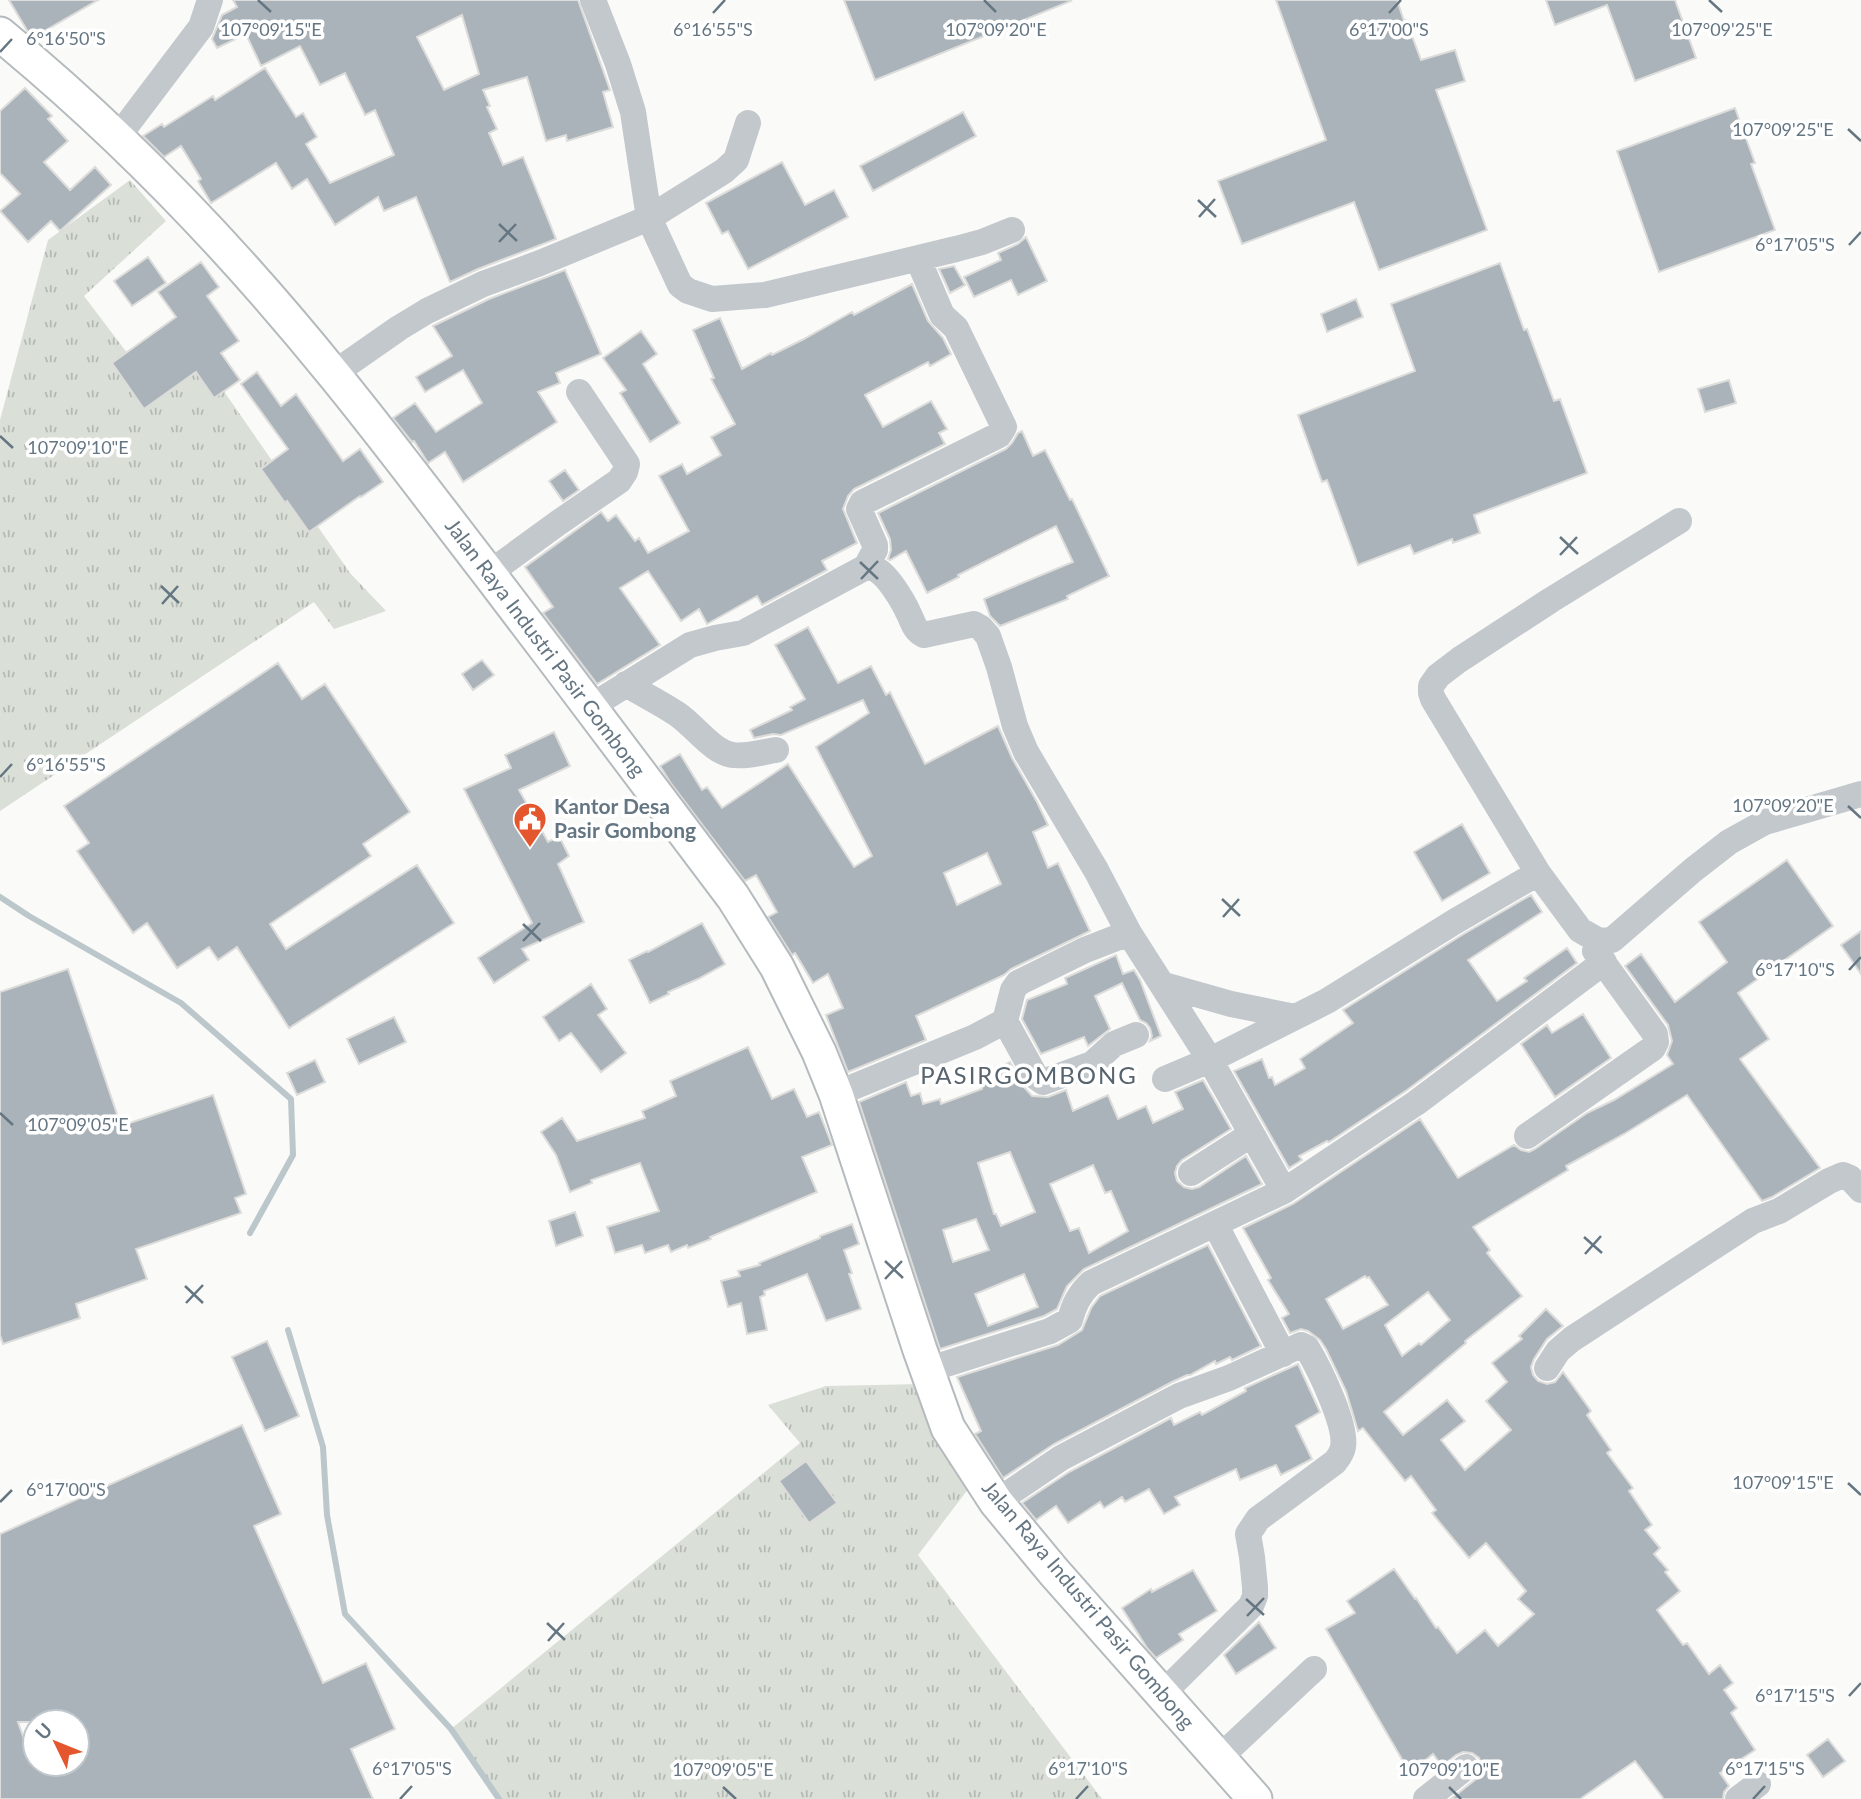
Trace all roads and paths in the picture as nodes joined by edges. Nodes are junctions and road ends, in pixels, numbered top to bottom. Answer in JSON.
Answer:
{"nodes":[{"id":1,"x":210,"y":0,"type":"edge"},
{"id":2,"x":593,"y":0,"type":"edge"},
{"id":3,"x":0,"y":34,"type":"edge"},
{"id":4,"x":748,"y":123,"type":"dead end"},
{"id":5,"x":117,"y":138,"type":"junction"},
{"id":6,"x":649,"y":218,"type":"junction"},
{"id":7,"x":1012,"y":230,"type":"dead end"},
{"id":8,"x":918,"y":259,"type":"junction"},
{"id":9,"x":334,"y":374,"type":"junction"},
{"id":10,"x":579,"y":392,"type":"dead end"},
{"id":11,"x":1679,"y":521,"type":"dead end"},
{"id":12,"x":866,"y":567,"type":"junction"},
{"id":13,"x":488,"y":574,"type":"junction"},
{"id":14,"x":625,"y":684,"type":"junction"},
{"id":15,"x":590,"y":707,"type":"junction"},
{"id":16,"x":776,"y":750,"type":"dead end"},
{"id":17,"x":1861,"y":794,"type":"edge"},
{"id":18,"x":1538,"y":873,"type":"junction"},
{"id":19,"x":1129,"y":933,"type":"junction"},
{"id":20,"x":1601,"y":951,"type":"junction"},
{"id":21,"x":1164,"y":985,"type":"junction"},
{"id":22,"x":1296,"y":1017,"type":"junction"},
{"id":23,"x":1006,"y":1021,"type":"junction"},
{"id":24,"x":1136,"y":1035,"type":"dead end"},
{"id":25,"x":1210,"y":1060,"type":"junction"},
{"id":26,"x":1165,"y":1079,"type":"dead end"},
{"id":27,"x":836,"y":1094,"type":"junction"},
{"id":28,"x":1252,"y":1134,"type":"junction"},
{"id":29,"x":1527,"y":1136,"type":"dead end"},
{"id":30,"x":1191,"y":1173,"type":"dead end"},
{"id":31,"x":1861,"y":1190,"type":"edge"},
{"id":32,"x":1284,"y":1191,"type":"junction"},
{"id":33,"x":1215,"y":1224,"type":"junction"},
{"id":34,"x":1283,"y":1353,"type":"junction"},
{"id":35,"x":1547,"y":1368,"type":"dead end"},
{"id":36,"x":927,"y":1370,"type":"junction"},
{"id":37,"x":996,"y":1502,"type":"junction"},
{"id":38,"x":1314,"y":1669,"type":"dead end"},
{"id":39,"x":1162,"y":1694,"type":"junction"},
{"id":40,"x":1219,"y":1758,"type":"junction"},
{"id":41,"x":1466,"y":1767,"type":"dead end"},
{"id":42,"x":1255,"y":1799,"type":"edge"},
{"id":43,"x":1426,"y":1799,"type":"edge"}],
"edges":[{"from":1,"to":5,"type":"street"},
{"from":2,"to":6,"type":"street"},
{"from":3,"to":5,"type":"main road","name":"Jalan Raya Industri Pasir Gombong"},
{"from":4,"to":6,"type":"street"},
{"from":5,"to":9,"type":"main road","name":"Jalan Raya Industri Pasir Gombong"},
{"from":6,"to":8,"type":"street"},
{"from":6,"to":9,"type":"street"},
{"from":7,"to":8,"type":"street"},
{"from":8,"to":12,"type":"street"},
{"from":9,"to":13,"type":"main road","name":"Jalan Raya Industri Pasir Gombong"},
{"from":10,"to":13,"type":"street"},
{"from":11,"to":18,"type":"street"},
{"from":12,"to":14,"type":"street"},
{"from":12,"to":19,"type":"street"},
{"from":13,"to":15,"type":"main road","name":"Jalan Raya Industri Pasir Gombong"},
{"from":14,"to":15,"type":"street"},
{"from":14,"to":16,"type":"street"},
{"from":15,"to":27,"type":"main road","name":"Jalan Raya Industri Pasir Gombong"},
{"from":17,"to":20,"type":"street"},
{"from":18,"to":20,"type":"street"},
{"from":18,"to":22,"type":"street"},
{"from":19,"to":21,"type":"street"},
{"from":19,"to":23,"type":"street"},
{"from":20,"to":29,"type":"street"},
{"from":20,"to":32,"type":"street"},
{"from":21,"to":22,"type":"street"},
{"from":21,"to":25,"type":"street"},
{"from":22,"to":25,"type":"street"},
{"from":23,"to":24,"type":"street"},
{"from":23,"to":27,"type":"street"},
{"from":25,"to":26,"type":"street"},
{"from":25,"to":28,"type":"street"},
{"from":27,"to":36,"type":"main road","name":"Jalan Raya Industri Pasir Gombong"},
{"from":28,"to":30,"type":"street"},
{"from":28,"to":32,"type":"street"},
{"from":31,"to":35,"type":"street"},
{"from":32,"to":33,"type":"street"},
{"from":33,"to":34,"type":"street"},
{"from":33,"to":36,"type":"street"},
{"from":34,"to":37,"type":"street"},
{"from":34,"to":39,"type":"street"},
{"from":36,"to":37,"type":"main road","name":"Jalan Raya Industri Pasir Gombong"},
{"from":37,"to":39,"type":"main road","name":"Jalan Raya Industri Pasir Gombong"},
{"from":38,"to":40,"type":"street"},
{"from":39,"to":40,"type":"main road","name":"Jalan Raya Industri Pasir Gombong"},
{"from":40,"to":42,"type":"main road","name":"Jalan Raya Industri Pasir Gombong"},
{"from":41,"to":43,"type":"street"}]}
